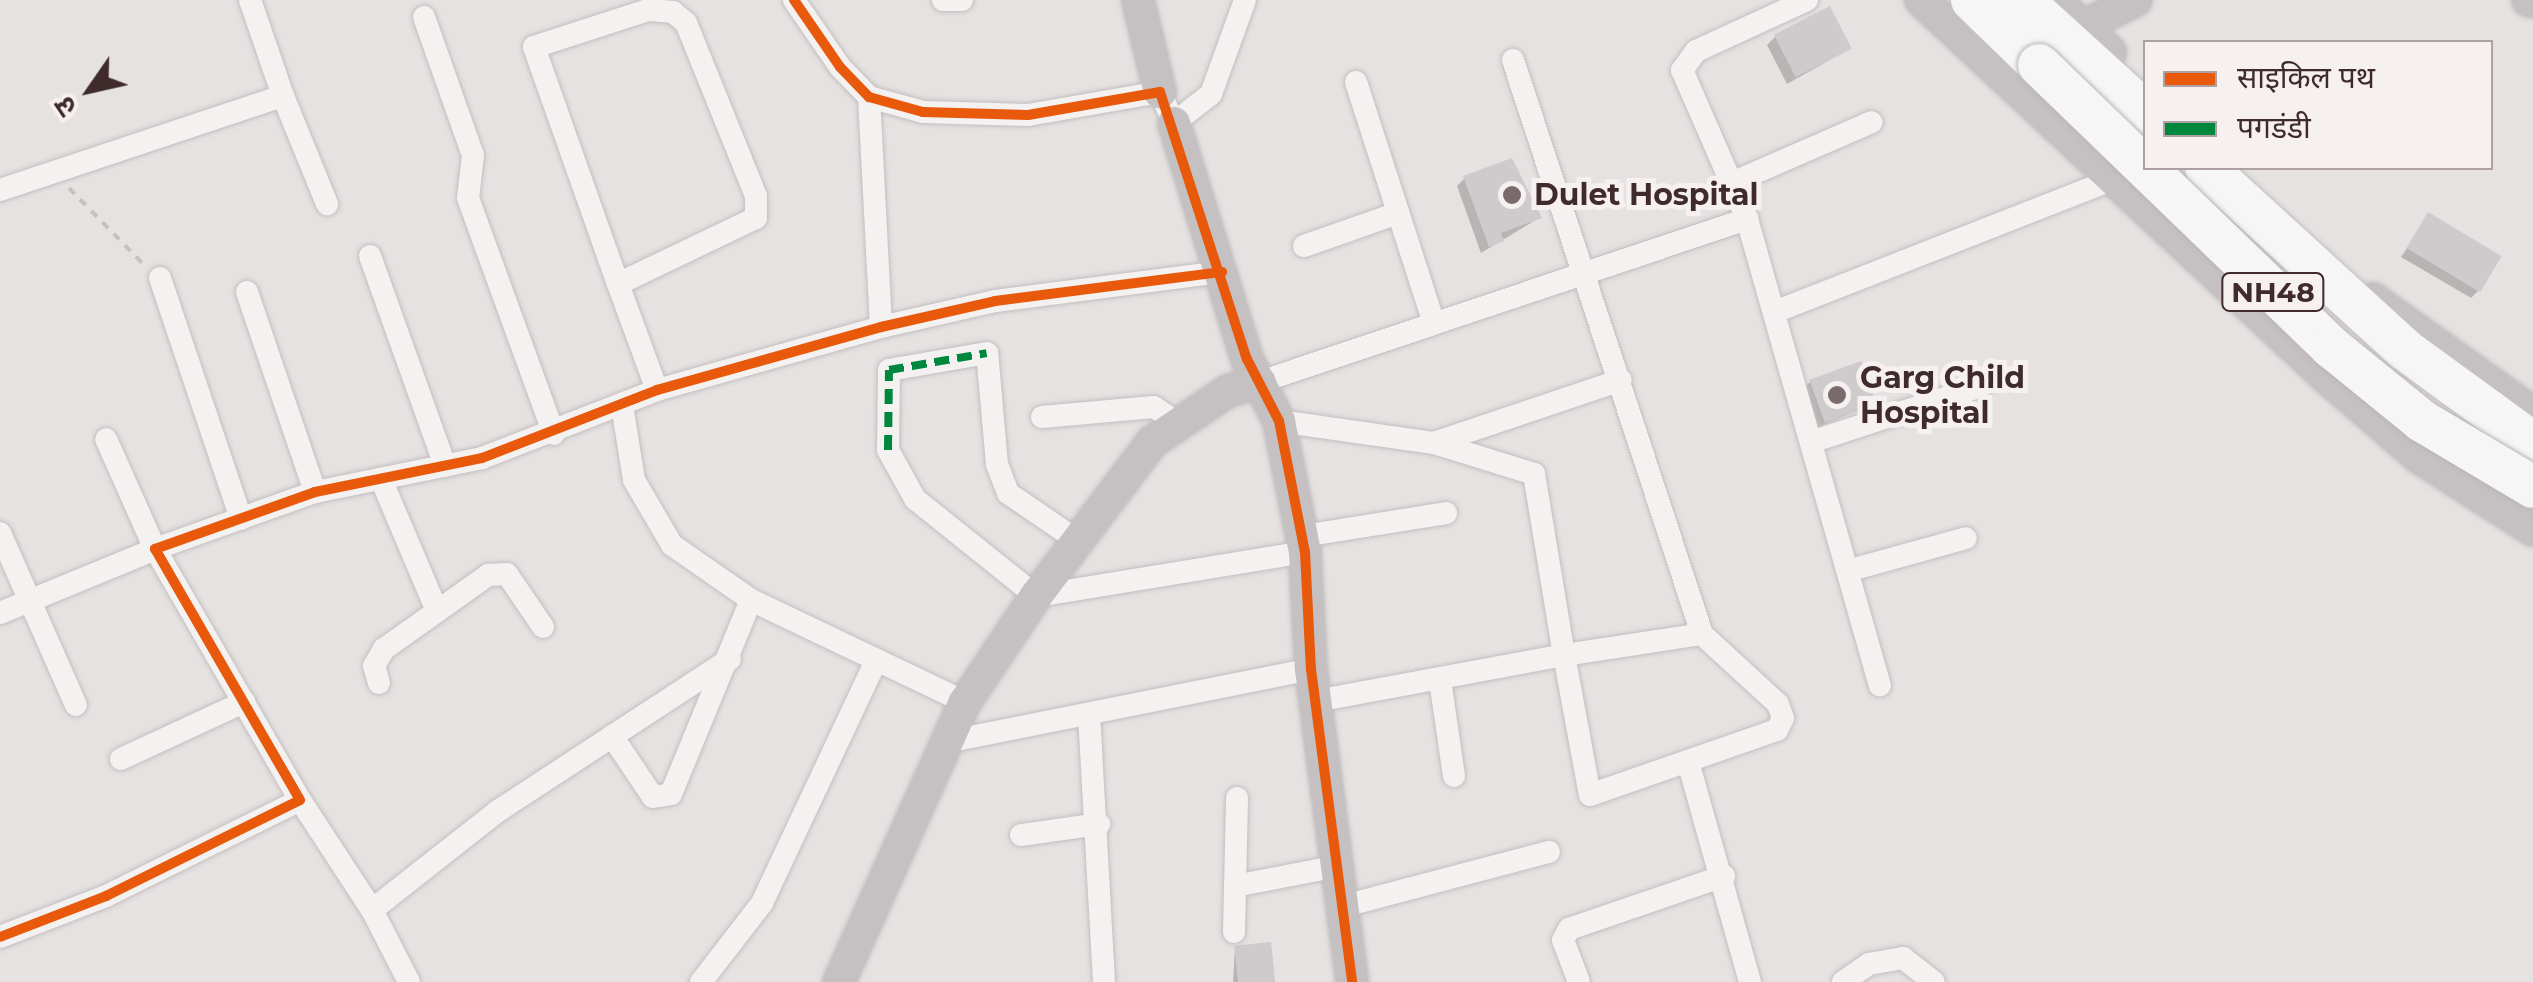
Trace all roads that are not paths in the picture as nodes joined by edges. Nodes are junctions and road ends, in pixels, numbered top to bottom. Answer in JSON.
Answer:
{"nodes":[{"id":1,"x":250,"y":0,"type":"edge"},
{"id":2,"x":794,"y":0,"type":"edge"},
{"id":3,"x":943,"y":0,"type":"edge"},
{"id":4,"x":962,"y":0,"type":"edge"},
{"id":5,"x":1138,"y":0,"type":"edge"},
{"id":6,"x":1244,"y":0,"type":"edge"},
{"id":7,"x":1807,"y":0,"type":"edge"},
{"id":8,"x":1921,"y":0,"type":"edge"},
{"id":9,"x":1972,"y":0,"type":"edge"},
{"id":10,"x":2022,"y":0,"type":"edge"},
{"id":11,"x":2055,"y":0,"type":"edge"},
{"id":12,"x":2136,"y":0,"type":"edge"},
{"id":13,"x":424,"y":18,"type":"dead end"},
{"id":14,"x":2082,"y":26,"type":"junction"},
{"id":15,"x":1514,"y":60,"type":"dead end"},
{"id":16,"x":1356,"y":82,"type":"dead end"},
{"id":17,"x":2143,"y":83,"type":"edge"},
{"id":18,"x":1160,"y":92,"type":"junction"},
{"id":19,"x":283,"y":96,"type":"junction"},
{"id":20,"x":870,"y":96,"type":"junction"},
{"id":21,"x":2143,"y":111,"type":"edge"},
{"id":22,"x":1872,"y":122,"type":"dead end"},
{"id":23,"x":1174,"y":123,"type":"junction"},
{"id":24,"x":2143,"y":147,"type":"edge"},
{"id":25,"x":2143,"y":165,"type":"edge"},
{"id":26,"x":2148,"y":170,"type":"edge"},
{"id":27,"x":2208,"y":170,"type":"edge"},
{"id":28,"x":2232,"y":170,"type":"edge"},
{"id":29,"x":2109,"y":180,"type":"junction"},
{"id":30,"x":1734,"y":182,"type":"junction"},
{"id":31,"x":0,"y":190,"type":"edge"},
{"id":32,"x":327,"y":204,"type":"dead end"},
{"id":33,"x":1398,"y":213,"type":"junction"},
{"id":34,"x":1747,"y":218,"type":"junction"},
{"id":35,"x":1304,"y":246,"type":"dead end"},
{"id":36,"x":370,"y":256,"type":"dead end"},
{"id":37,"x":1585,"y":271,"type":"junction"},
{"id":38,"x":1222,"y":272,"type":"junction"},
{"id":39,"x":160,"y":278,"type":"road end"},
{"id":40,"x":618,"y":284,"type":"junction"},
{"id":41,"x":248,"y":292,"type":"dead end"},
{"id":42,"x":1777,"y":311,"type":"junction"},
{"id":43,"x":1434,"y":324,"type":"junction"},
{"id":44,"x":881,"y":327,"type":"junction"},
{"id":45,"x":1621,"y":380,"type":"junction"},
{"id":46,"x":1260,"y":382,"type":"junction"},
{"id":47,"x":1980,"y":386,"type":"dead end"},
{"id":48,"x":657,"y":390,"type":"junction"},
{"id":49,"x":622,"y":405,"type":"junction"},
{"id":50,"x":2533,"y":413,"type":"edge"},
{"id":51,"x":1042,"y":417,"type":"dead end"},
{"id":52,"x":1279,"y":422,"type":"junction"},
{"id":53,"x":1178,"y":424,"type":"junction"},
{"id":54,"x":554,"y":434,"type":"junction"},
{"id":55,"x":106,"y":439,"type":"dead end"},
{"id":56,"x":1814,"y":441,"type":"junction"},
{"id":57,"x":2533,"y":443,"type":"edge"},
{"id":58,"x":1434,"y":444,"type":"junction"},
{"id":59,"x":445,"y":466,"type":"junction"},
{"id":60,"x":381,"y":478,"type":"junction"},
{"id":61,"x":2533,"y":486,"type":"edge"},
{"id":62,"x":315,"y":492,"type":"junction"},
{"id":63,"x":1446,"y":512,"type":"dead end"},
{"id":64,"x":241,"y":519,"type":"junction"},
{"id":65,"x":2533,"y":530,"type":"edge"},
{"id":66,"x":0,"y":534,"type":"edge"},
{"id":67,"x":1966,"y":538,"type":"dead end"},
{"id":68,"x":1078,"y":541,"type":"junction"},
{"id":69,"x":1304,"y":544,"type":"junction"},
{"id":70,"x":155,"y":549,"type":"junction"},
{"id":71,"x":1851,"y":570,"type":"junction"},
{"id":72,"x":1036,"y":596,"type":"junction"},
{"id":73,"x":751,"y":600,"type":"junction"},
{"id":74,"x":28,"y":601,"type":"junction"},
{"id":75,"x":437,"y":612,"type":"junction"},
{"id":76,"x":0,"y":613,"type":"edge"},
{"id":77,"x":543,"y":628,"type":"dead end"},
{"id":78,"x":1702,"y":634,"type":"junction"},
{"id":79,"x":1564,"y":656,"type":"junction"},
{"id":80,"x":730,"y":659,"type":"junction"},
{"id":81,"x":875,"y":663,"type":"junction"},
{"id":82,"x":1440,"y":680,"type":"junction"},
{"id":83,"x":379,"y":683,"type":"dead end"},
{"id":84,"x":1313,"y":685,"type":"junction"},
{"id":85,"x":1880,"y":686,"type":"dead end"},
{"id":86,"x":244,"y":702,"type":"junction"},
{"id":87,"x":965,"y":702,"type":"junction"},
{"id":88,"x":76,"y":705,"type":"dead end"},
{"id":89,"x":1089,"y":714,"type":"junction"},
{"id":90,"x":612,"y":736,"type":"junction"},
{"id":91,"x":946,"y":742,"type":"junction"},
{"id":92,"x":122,"y":759,"type":"dead end"},
{"id":93,"x":1689,"y":765,"type":"junction"},
{"id":94,"x":1454,"y":776,"type":"dead end"},
{"id":95,"x":1237,"y":798,"type":"dead end"},
{"id":96,"x":300,"y":800,"type":"junction"},
{"id":97,"x":1100,"y":824,"type":"junction"},
{"id":98,"x":1021,"y":835,"type":"dead end"},
{"id":99,"x":1549,"y":852,"type":"dead end"},
{"id":100,"x":1338,"y":866,"type":"junction"},
{"id":101,"x":1724,"y":876,"type":"junction"},
{"id":102,"x":1236,"y":886,"type":"junction"},
{"id":103,"x":1344,"y":906,"type":"junction"},
{"id":104,"x":372,"y":910,"type":"junction"},
{"id":105,"x":1234,"y":932,"type":"dead end"},
{"id":106,"x":0,"y":937,"type":"edge"},
{"id":107,"x":409,"y":982,"type":"edge"},
{"id":108,"x":701,"y":982,"type":"edge"},
{"id":109,"x":839,"y":982,"type":"edge"},
{"id":110,"x":1104,"y":982,"type":"edge"},
{"id":111,"x":1352,"y":982,"type":"edge"},
{"id":112,"x":1580,"y":982,"type":"edge"},
{"id":113,"x":1750,"y":982,"type":"edge"},
{"id":114,"x":1843,"y":982,"type":"edge"},
{"id":115,"x":1934,"y":982,"type":"edge"}],
"edges":[{"from":1,"to":19,"type":"street"},
{"from":2,"to":20,"type":"street"},
{"from":3,"to":4,"type":"street"},
{"from":5,"to":18,"type":"street"},
{"from":6,"to":23,"type":"street"},
{"from":7,"to":30,"type":"street"},
{"from":8,"to":29,"type":"street"},
{"from":9,"to":25,"type":"highway","number":"NH48","bridge":true},
{"from":10,"to":21,"type":"highway"},
{"from":11,"to":14,"type":"street"},
{"from":12,"to":14,"type":"street"},
{"from":13,"to":54,"type":"street"},
{"from":14,"to":17,"type":"street"},
{"from":15,"to":37,"type":"street"},
{"from":16,"to":33,"type":"street"},
{"from":18,"to":20,"type":"street"},
{"from":18,"to":23,"type":"street"},
{"from":19,"to":31,"type":"street"},
{"from":19,"to":32,"type":"street"},
{"from":20,"to":44,"type":"street"},
{"from":22,"to":30,"type":"street"},
{"from":23,"to":38,"type":"street"},
{"from":24,"to":29,"type":"street"},
{"from":26,"to":61,"type":"highway","number":"NH48","bridge":true},
{"from":27,"to":57,"type":"highway","number":"NH48"},
{"from":28,"to":50,"type":"street"},
{"from":29,"to":42,"type":"street"},
{"from":29,"to":65,"type":"street"},
{"from":30,"to":34,"type":"street"},
{"from":33,"to":35,"type":"street"},
{"from":33,"to":43,"type":"street"},
{"from":34,"to":37,"type":"street"},
{"from":34,"to":42,"type":"street"},
{"from":36,"to":59,"type":"street"},
{"from":37,"to":43,"type":"street"},
{"from":37,"to":45,"type":"street"},
{"from":38,"to":44,"type":"street"},
{"from":38,"to":46,"type":"street"},
{"from":39,"to":64,"type":"street"},
{"from":40,"to":40,"type":"street"},
{"from":40,"to":48,"type":"street"},
{"from":41,"to":62,"type":"street"},
{"from":42,"to":56,"type":"street"},
{"from":43,"to":46,"type":"street"},
{"from":44,"to":48,"type":"street"},
{"from":45,"to":58,"type":"street"},
{"from":45,"to":78,"type":"street"},
{"from":46,"to":52,"type":"street"},
{"from":46,"to":53,"type":"street"},
{"from":47,"to":56,"type":"street"},
{"from":48,"to":49,"type":"street"},
{"from":49,"to":54,"type":"street"},
{"from":49,"to":73,"type":"street"},
{"from":51,"to":53,"type":"street"},
{"from":52,"to":58,"type":"street"},
{"from":52,"to":69,"type":"street"},
{"from":53,"to":68,"type":"street"},
{"from":54,"to":59,"type":"street"},
{"from":55,"to":70,"type":"street"},
{"from":56,"to":71,"type":"street"},
{"from":58,"to":79,"type":"street"},
{"from":59,"to":60,"type":"street"},
{"from":60,"to":62,"type":"street"},
{"from":60,"to":75,"type":"street"},
{"from":62,"to":64,"type":"street"},
{"from":63,"to":69,"type":"street"},
{"from":64,"to":70,"type":"street"},
{"from":66,"to":74,"type":"street"},
{"from":67,"to":71,"type":"street"},
{"from":68,"to":72,"type":"street"},
{"from":68,"to":72,"type":"street"},
{"from":69,"to":72,"type":"street"},
{"from":69,"to":84,"type":"street"},
{"from":70,"to":74,"type":"street"},
{"from":70,"to":86,"type":"street"},
{"from":71,"to":85,"type":"street"},
{"from":72,"to":87,"type":"street"},
{"from":73,"to":80,"type":"street"},
{"from":73,"to":81,"type":"street"},
{"from":74,"to":76,"type":"street"},
{"from":74,"to":88,"type":"street"},
{"from":75,"to":77,"type":"street"},
{"from":75,"to":83,"type":"street"},
{"from":78,"to":79,"type":"street"},
{"from":78,"to":93,"type":"street"},
{"from":79,"to":82,"type":"street"},
{"from":79,"to":93,"type":"street"},
{"from":80,"to":90,"type":"street"},
{"from":80,"to":90,"type":"street"},
{"from":81,"to":87,"type":"street"},
{"from":81,"to":108,"type":"street"},
{"from":82,"to":84,"type":"street"},
{"from":82,"to":94,"type":"street"},
{"from":84,"to":89,"type":"street"},
{"from":84,"to":100,"type":"street"},
{"from":86,"to":92,"type":"street"},
{"from":86,"to":96,"type":"street"},
{"from":87,"to":91,"type":"street"},
{"from":89,"to":91,"type":"street"},
{"from":89,"to":97,"type":"street"},
{"from":90,"to":104,"type":"street"},
{"from":91,"to":109,"type":"street"},
{"from":93,"to":101,"type":"street"},
{"from":95,"to":102,"type":"street"},
{"from":96,"to":104,"type":"street"},
{"from":96,"to":106,"type":"street"},
{"from":97,"to":98,"type":"street"},
{"from":97,"to":110,"type":"street"},
{"from":99,"to":103,"type":"street"},
{"from":100,"to":102,"type":"street"},
{"from":100,"to":103,"type":"street"},
{"from":101,"to":112,"type":"street"},
{"from":101,"to":113,"type":"street"},
{"from":102,"to":105,"type":"street"},
{"from":103,"to":111,"type":"street"},
{"from":104,"to":107,"type":"street"},
{"from":114,"to":115,"type":"street"}]}
